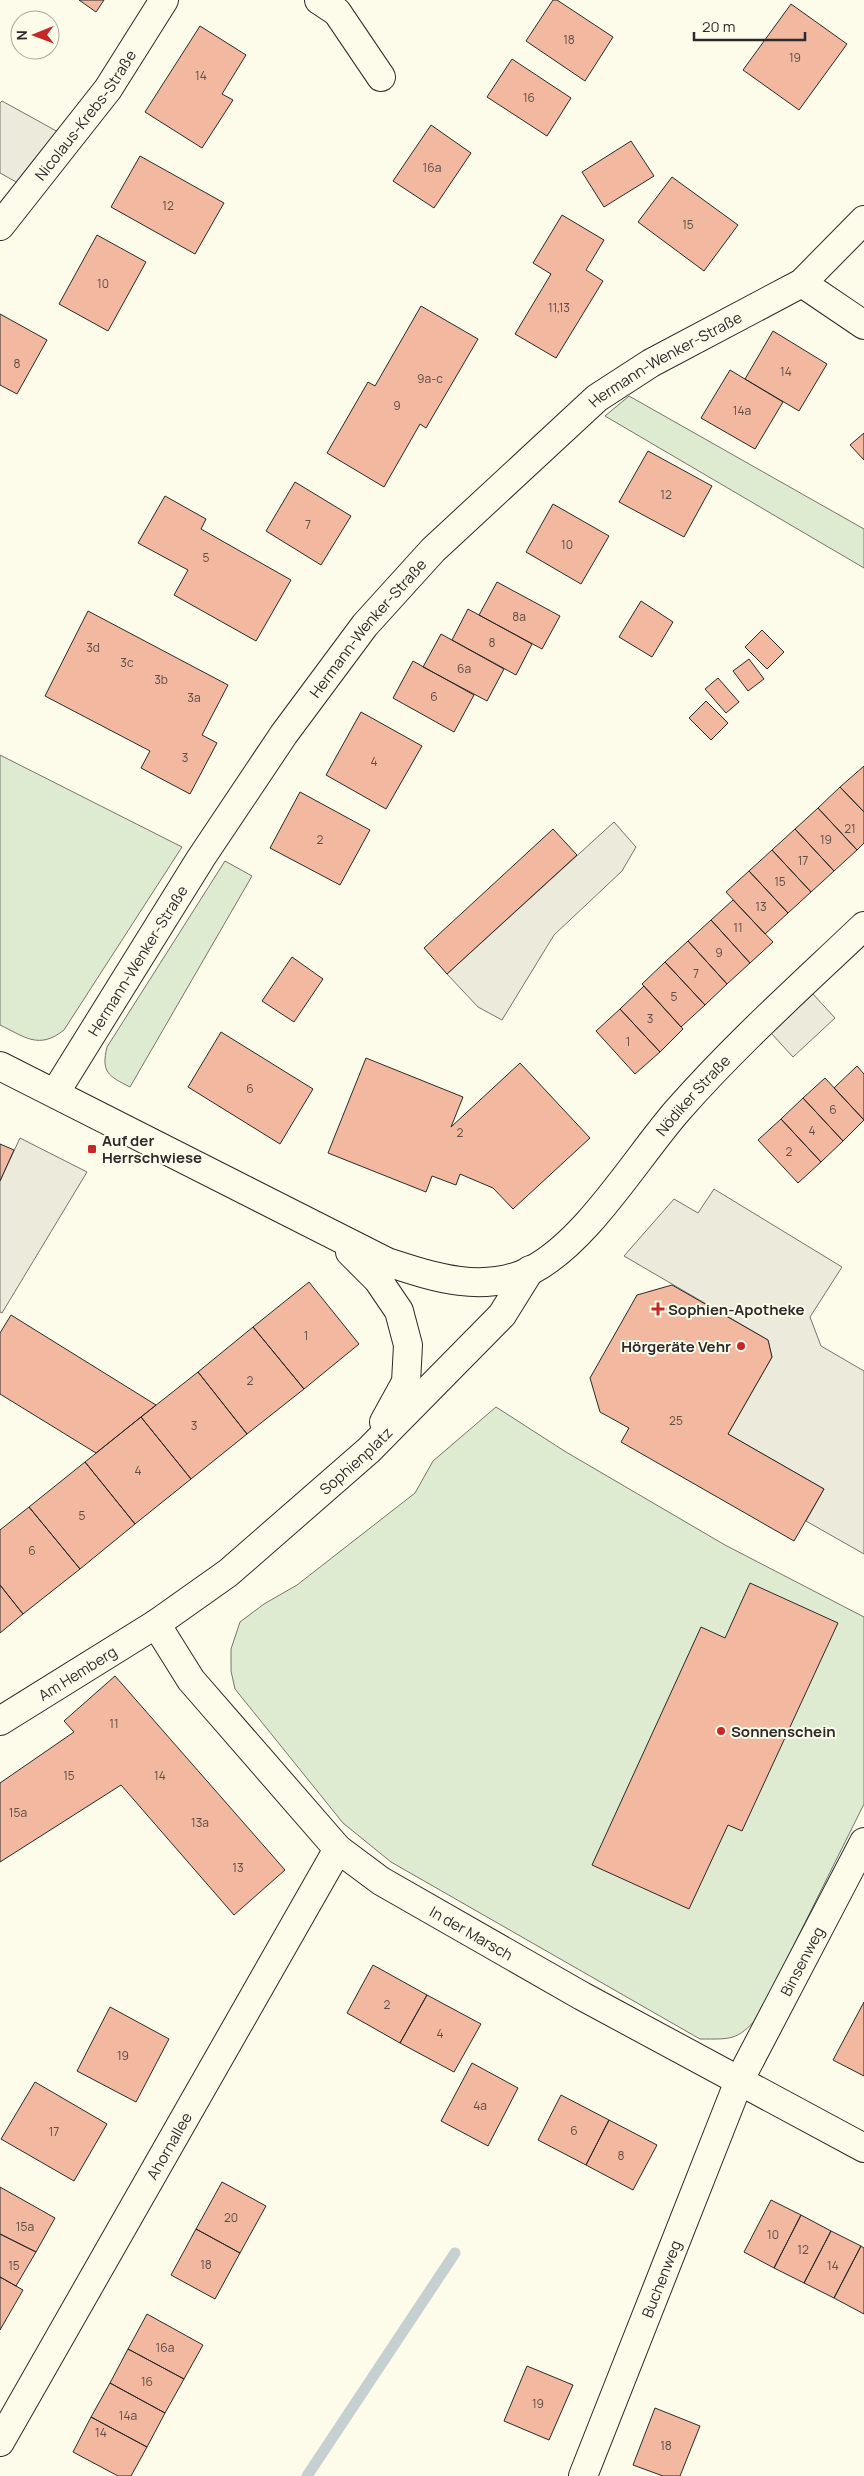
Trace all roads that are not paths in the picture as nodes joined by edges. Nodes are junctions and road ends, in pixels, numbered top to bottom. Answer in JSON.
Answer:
{"nodes":[{"id":1,"x":164,"y":0,"type":"edge"},
{"id":2,"x":319,"y":0,"type":"edge"},
{"id":3,"x":381,"y":76,"type":"dead end"},
{"id":4,"x":864,"y":220,"type":"edge"},
{"id":5,"x":0,"y":226,"type":"edge"},
{"id":6,"x":802,"y":283,"type":"junction"},
{"id":7,"x":864,"y":325,"type":"edge"},
{"id":8,"x":864,"y":926,"type":"edge"},
{"id":9,"x":0,"y":1066,"type":"edge"},
{"id":10,"x":55,"y":1093,"type":"junction"},
{"id":11,"x":336,"y":1239,"type":"junction"},
{"id":12,"x":530,"y":1270,"type":"junction"},
{"id":13,"x":369,"y":1450,"type":"junction"},
{"id":14,"x":156,"y":1624,"type":"junction"},
{"id":15,"x":0,"y":1721,"type":"edge"},
{"id":16,"x":864,"y":1842,"type":"edge"},
{"id":17,"x":338,"y":1849,"type":"junction"},
{"id":18,"x":739,"y":2081,"type":"junction"},
{"id":19,"x":864,"y":2148,"type":"edge"},
{"id":20,"x":0,"y":2442,"type":"edge"},
{"id":21,"x":583,"y":2476,"type":"edge"}],
"edges":[{"from":1,"to":5,"type":"street","name":"Nicolaus-Krebs-Straße"},
{"from":2,"to":3,"type":"street"},
{"from":4,"to":6,"type":"street","name":"Hermann-Wenker-Straße"},
{"from":6,"to":7,"type":"street"},
{"from":6,"to":10,"type":"street","name":"Hermann-Wenker-Straße"},
{"from":8,"to":12,"type":"street","name":"Nödiker Straße"},
{"from":9,"to":10,"type":"street"},
{"from":10,"to":11,"type":"street"},
{"from":11,"to":12,"type":"street"},
{"from":11,"to":13,"type":"street"},
{"from":12,"to":13,"type":"street","name":"Sophienplatz"},
{"from":13,"to":14,"type":"street","name":"Sophienplatz"},
{"from":14,"to":15,"type":"street","name":"Am Hemberg"},
{"from":14,"to":17,"type":"street","name":"In der Marsch"},
{"from":16,"to":18,"type":"street","name":"Binsenweg"},
{"from":17,"to":18,"type":"street","name":"In der Marsch"},
{"from":17,"to":20,"type":"street","name":"Ahornallee"},
{"from":18,"to":19,"type":"street","name":"In der Marsch"},
{"from":18,"to":21,"type":"street","name":"Buchenweg"}]}
